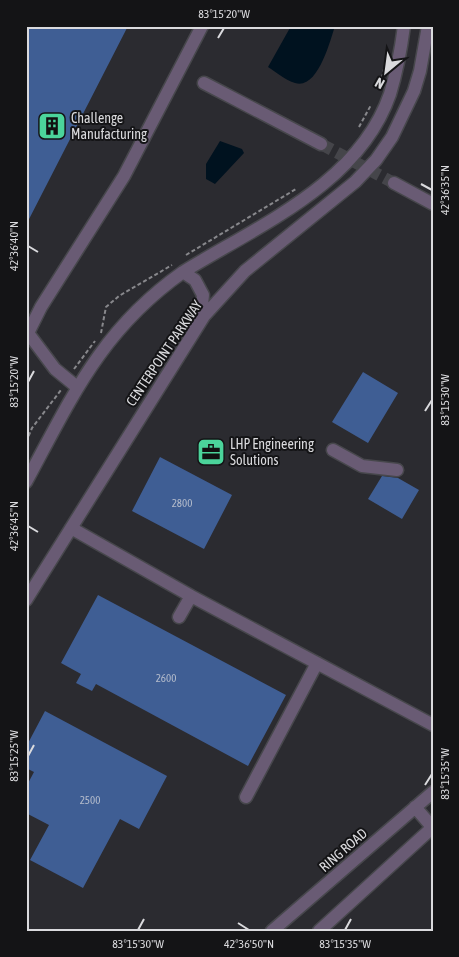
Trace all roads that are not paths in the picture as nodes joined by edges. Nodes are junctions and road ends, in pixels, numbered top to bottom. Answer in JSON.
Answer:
{"nodes":[{"id":1,"x":202,"y":26,"type":"edge"},
{"id":2,"x":404,"y":26,"type":"edge"},
{"id":3,"x":428,"y":26,"type":"edge"},
{"id":4,"x":204,"y":83,"type":"dead end"},
{"id":5,"x":321,"y":144,"type":"tunnel mouth"},
{"id":6,"x":394,"y":183,"type":"tunnel mouth"},
{"id":7,"x":433,"y":204,"type":"edge"},
{"id":8,"x":183,"y":272,"type":"junction"},
{"id":9,"x":27,"y":333,"type":"edge"},
{"id":10,"x":77,"y":387,"type":"junction"},
{"id":11,"x":126,"y":438,"type":"junction"},
{"id":12,"x":333,"y":450,"type":"dead end"},
{"id":13,"x":397,"y":470,"type":"dead end"},
{"id":14,"x":26,"y":482,"type":"edge"},
{"id":15,"x":71,"y":528,"type":"junction"},
{"id":16,"x":191,"y":596,"type":"junction"},
{"id":17,"x":26,"y":600,"type":"edge"},
{"id":18,"x":179,"y":617,"type":"dead end"},
{"id":19,"x":317,"y":663,"type":"junction"},
{"id":20,"x":433,"y":725,"type":"edge"},
{"id":21,"x":433,"y":792,"type":"edge"},
{"id":22,"x":246,"y":796,"type":"dead end"},
{"id":23,"x":415,"y":807,"type":"junction"},
{"id":24,"x":433,"y":828,"type":"edge"},
{"id":25,"x":272,"y":931,"type":"edge"},
{"id":26,"x":319,"y":931,"type":"edge"}],
"edges":[{"from":1,"to":9,"type":"street"},
{"from":2,"to":8,"type":"street"},
{"from":3,"to":11,"type":"street","name":"CENTERPOINT PARKWAY"},
{"from":4,"to":5,"type":"street"},
{"from":6,"to":7,"type":"street"},
{"from":8,"to":10,"type":"street"},
{"from":8,"to":11,"type":"street"},
{"from":9,"to":10,"type":"street"},
{"from":10,"to":14,"type":"street"},
{"from":11,"to":15,"type":"street","name":"CENTERPOINT PARKWAY"},
{"from":12,"to":13,"type":"street"},
{"from":15,"to":16,"type":"street"},
{"from":15,"to":17,"type":"street","name":"CENTERPOINT PARKWAY"},
{"from":16,"to":18,"type":"street"},
{"from":16,"to":19,"type":"street"},
{"from":19,"to":20,"type":"street"},
{"from":19,"to":22,"type":"street"},
{"from":21,"to":23,"type":"street","name":"RING ROAD"},
{"from":23,"to":24,"type":"street"},
{"from":23,"to":25,"type":"street","name":"RING ROAD"},
{"from":24,"to":26,"type":"street"}]}
